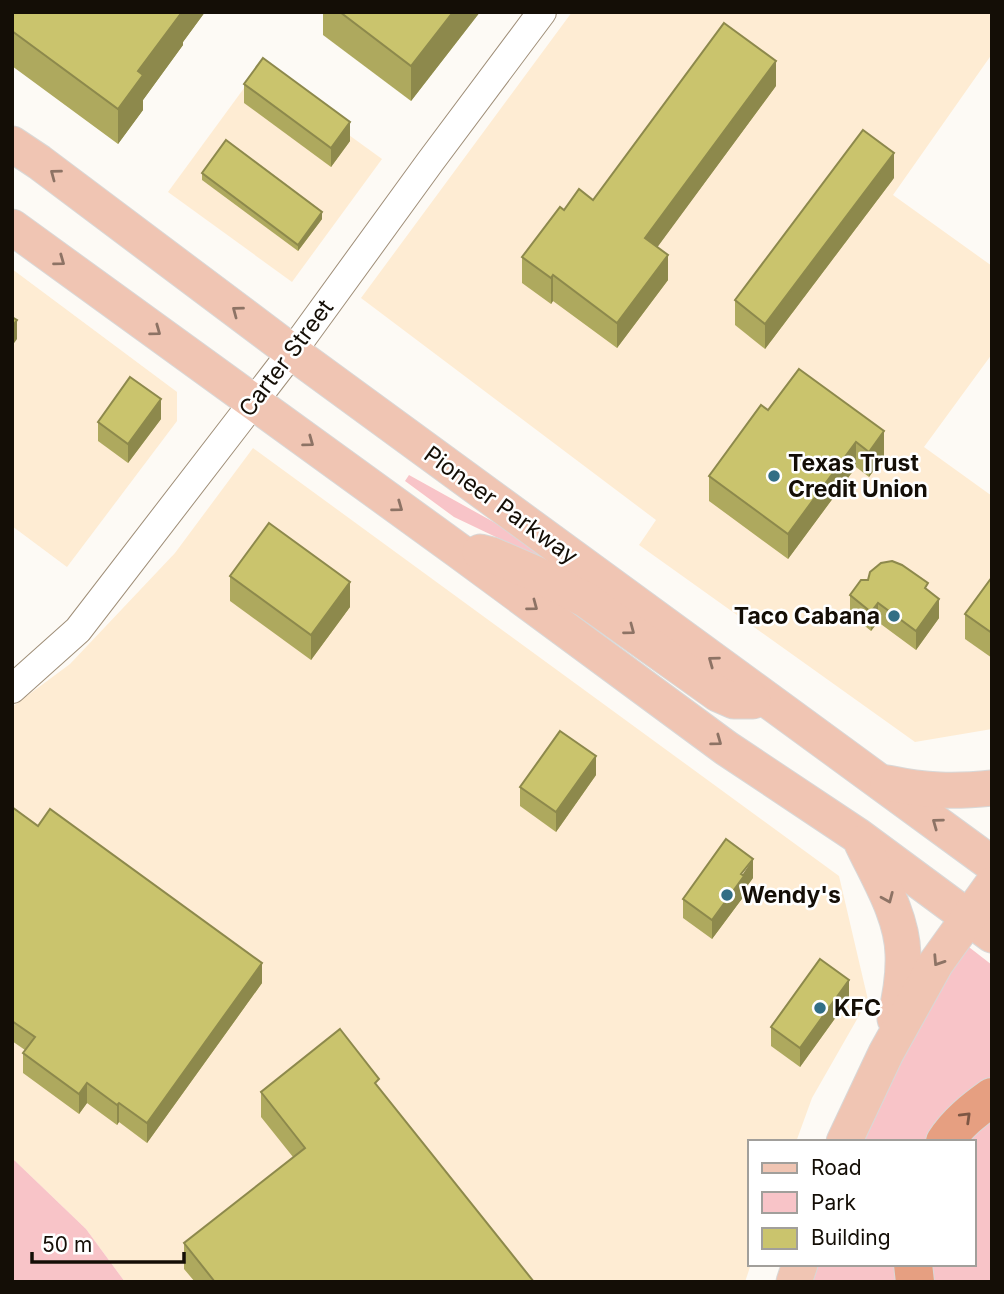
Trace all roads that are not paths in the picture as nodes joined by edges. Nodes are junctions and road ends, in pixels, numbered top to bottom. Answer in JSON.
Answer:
{"nodes":[{"id":1,"x":542,"y":12,"type":"edge"},
{"id":2,"x":12,"y":144,"type":"edge"},
{"id":3,"x":12,"y":227,"type":"edge"},
{"id":4,"x":292,"y":352,"type":"junction"},
{"id":5,"x":253,"y":402,"type":"junction"},
{"id":6,"x":459,"y":551,"type":"junction"},
{"id":7,"x":12,"y":689,"type":"edge"},
{"id":8,"x":769,"y":702,"type":"junction"},
{"id":9,"x":881,"y":782,"type":"junction"},
{"id":10,"x":992,"y":788,"type":"edge"},
{"id":11,"x":859,"y":836,"type":"junction"},
{"id":12,"x":992,"y":864,"type":"edge"},
{"id":13,"x":992,"y":886,"type":"edge"},
{"id":14,"x":980,"y":926,"type":"edge"},
{"id":15,"x":886,"y":1053,"type":"junction"},
{"id":16,"x":992,"y":1097,"type":"edge"},
{"id":17,"x":845,"y":1140,"type":"edge"},
{"id":18,"x":946,"y":1140,"type":"edge"}],
"edges":[{"from":1,"to":4,"type":"street","name":"Carter Street"},
{"from":4,"to":2,"type":"main road","name":"Pioneer Parkway","one_way":true},
{"from":3,"to":5,"type":"main road","one_way":true},
{"from":4,"to":5,"type":"street","name":"Carter Street"},
{"from":8,"to":4,"type":"main road","name":"Pioneer Parkway","one_way":true},
{"from":5,"to":6,"type":"main road","one_way":true},
{"from":5,"to":7,"type":"street","name":"Carter Street"},
{"from":6,"to":8,"type":"main road","one_way":true},
{"from":6,"to":11,"type":"main road","one_way":true},
{"from":8,"to":9,"type":"main road","name":"Pioneer Parkway"},
{"from":9,"to":10,"type":"main road"},
{"from":12,"to":9,"type":"main road","name":"Pioneer Parkway","one_way":true},
{"from":11,"to":14,"type":"main road"},
{"from":11,"to":15,"type":"main road","one_way":true},
{"from":13,"to":14,"type":"main road"},
{"from":14,"to":15,"type":"main road","one_way":true},
{"from":15,"to":17,"type":"main road"},
{"from":18,"to":16,"type":"highway","one_way":true}]}
